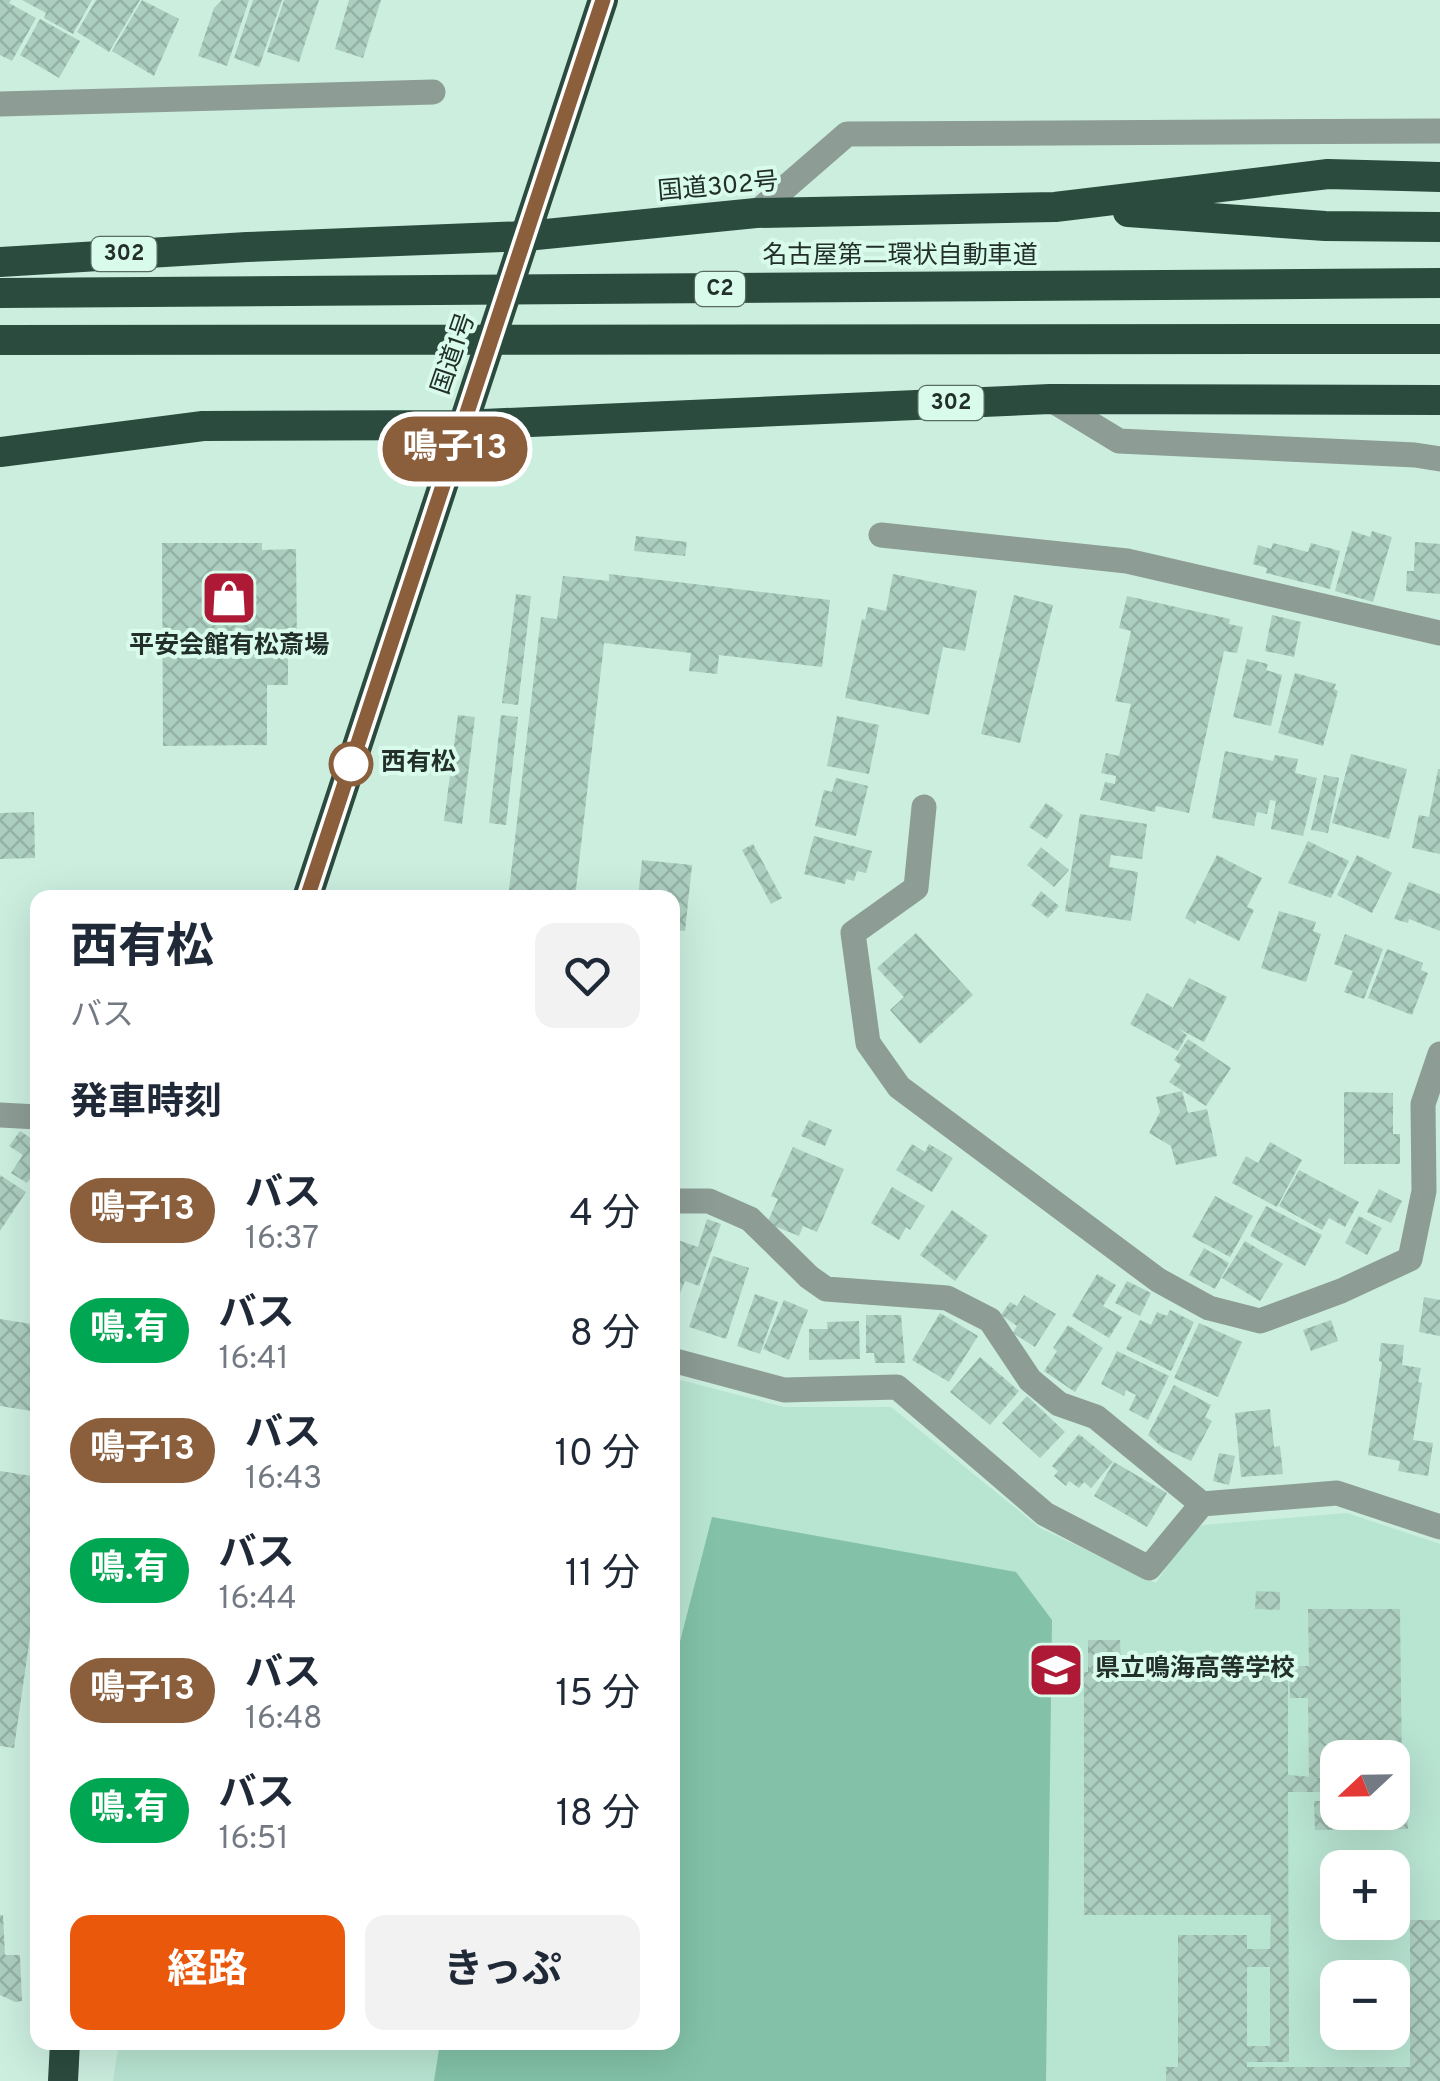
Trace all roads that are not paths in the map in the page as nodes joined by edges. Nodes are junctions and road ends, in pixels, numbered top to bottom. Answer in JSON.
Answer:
{"nodes":[{"id":1,"x":603,"y":0,"type":"edge"},
{"id":2,"x":433,"y":92,"type":"dead end"},
{"id":3,"x":0,"y":104,"type":"edge"},
{"id":4,"x":1440,"y":131,"type":"edge"},
{"id":5,"x":1440,"y":177,"type":"edge"},
{"id":6,"x":1055,"y":207,"type":"junction"},
{"id":7,"x":756,"y":213,"type":"junction"},
{"id":8,"x":1440,"y":227,"type":"edge"},
{"id":9,"x":526,"y":236,"type":"junction"},
{"id":10,"x":0,"y":262,"type":"edge"},
{"id":11,"x":1440,"y":282,"type":"edge"},
{"id":12,"x":0,"y":293,"type":"edge"},
{"id":13,"x":1440,"y":338,"type":"edge"},
{"id":14,"x":0,"y":340,"type":"edge"},
{"id":15,"x":1050,"y":399,"type":"junction"},
{"id":16,"x":1440,"y":400,"type":"edge"},
{"id":17,"x":462,"y":425,"type":"junction"},
{"id":18,"x":0,"y":452,"type":"edge"},
{"id":19,"x":1440,"y":459,"type":"edge"},
{"id":20,"x":881,"y":536,"type":"dead end"},
{"id":21,"x":1440,"y":633,"type":"edge"},
{"id":22,"x":924,"y":807,"type":"dead end"},
{"id":23,"x":309,"y":890,"type":"edge"},
{"id":24,"x":1440,"y":1054,"type":"edge"},
{"id":25,"x":0,"y":1114,"type":"edge"},
{"id":26,"x":30,"y":1117,"type":"edge"},
{"id":27,"x":680,"y":1202,"type":"edge"},
{"id":28,"x":680,"y":1362,"type":"edge"},
{"id":29,"x":1202,"y":1504,"type":"junction"},
{"id":30,"x":1440,"y":1527,"type":"edge"},
{"id":31,"x":64,"y":2050,"type":"edge"},
{"id":32,"x":63,"y":2081,"type":"edge"}],
"edges":[{"from":1,"to":9,"type":"highway","name":"国道1号"},
{"from":2,"to":3,"type":"street"},
{"from":4,"to":7,"type":"street"},
{"from":5,"to":6,"type":"highway","name":"国道302号","number":"302"},
{"from":6,"to":7,"type":"highway","name":"国道302号","number":"302"},
{"from":6,"to":8,"type":"highway"},
{"from":7,"to":9,"type":"highway","name":"国道302号","number":"302"},
{"from":9,"to":10,"type":"highway","name":"国道302号","number":"302"},
{"from":9,"to":17,"type":"highway","name":"国道1号"},
{"from":11,"to":12,"type":"highway","name":"名古屋第二環状自動車道","number":"C2","bridge":true},
{"from":13,"to":14,"type":"highway","number":"C2","bridge":true},
{"from":15,"to":16,"type":"highway","number":"302"},
{"from":15,"to":17,"type":"highway","number":"302"},
{"from":15,"to":19,"type":"street"},
{"from":17,"to":18,"type":"highway","number":"302"},
{"from":17,"to":23,"type":"highway","name":"国道1号"},
{"from":20,"to":21,"type":"street"},
{"from":22,"to":24,"type":"street"},
{"from":25,"to":26,"type":"street"},
{"from":27,"to":29,"type":"street"},
{"from":28,"to":29,"type":"street"},
{"from":29,"to":30,"type":"street"},
{"from":31,"to":32,"type":"highway"}]}
